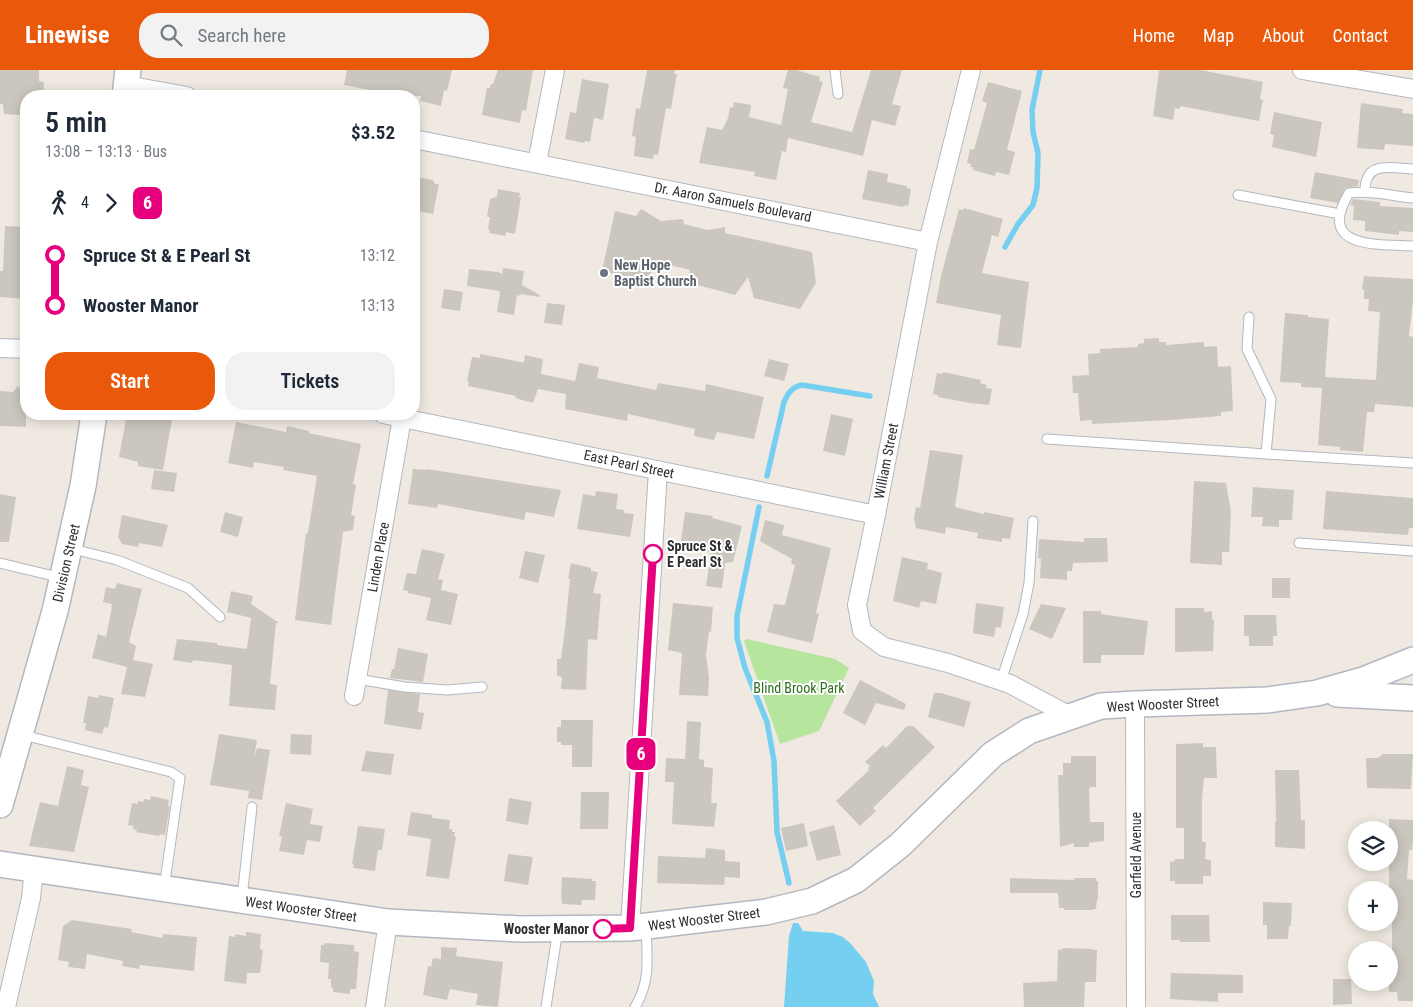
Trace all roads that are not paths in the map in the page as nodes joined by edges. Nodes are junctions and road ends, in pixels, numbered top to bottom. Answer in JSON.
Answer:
{"nodes":[{"id":1,"x":555,"y":70,"type":"edge"},
{"id":2,"x":835,"y":70,"type":"edge"},
{"id":3,"x":970,"y":70,"type":"edge"},
{"id":4,"x":1302,"y":70,"type":"edge"},
{"id":5,"x":127,"y":84,"type":"edge"},
{"id":6,"x":1413,"y":89,"type":"edge"},
{"id":7,"x":157,"y":90,"type":"edge"},
{"id":8,"x":838,"y":94,"type":"dead end"},
{"id":9,"x":420,"y":140,"type":"edge"},
{"id":10,"x":538,"y":163,"type":"junction"},
{"id":11,"x":1413,"y":169,"type":"edge"},
{"id":12,"x":1365,"y":191,"type":"junction"},
{"id":13,"x":1238,"y":195,"type":"dead end"},
{"id":14,"x":1413,"y":198,"type":"edge"},
{"id":15,"x":1340,"y":214,"type":"junction"},
{"id":16,"x":928,"y":242,"type":"junction"},
{"id":17,"x":1413,"y":246,"type":"edge"},
{"id":18,"x":1249,"y":317,"type":"dead end"},
{"id":19,"x":0,"y":348,"type":"edge"},
{"id":20,"x":20,"y":349,"type":"edge"},
{"id":21,"x":93,"y":420,"type":"edge"},
{"id":22,"x":402,"y":420,"type":"edge"},
{"id":23,"x":412,"y":420,"type":"edge"},
{"id":24,"x":1047,"y":439,"type":"dead end"},
{"id":25,"x":1266,"y":454,"type":"junction"},
{"id":26,"x":1413,"y":463,"type":"edge"},
{"id":27,"x":658,"y":470,"type":"junction"},
{"id":28,"x":876,"y":515,"type":"junction"},
{"id":29,"x":1033,"y":521,"type":"dead end"},
{"id":30,"x":1299,"y":543,"type":"dead end"},
{"id":31,"x":69,"y":548,"type":"junction"},
{"id":32,"x":1413,"y":551,"type":"edge"},
{"id":33,"x":0,"y":563,"type":"edge"},
{"id":34,"x":62,"y":578,"type":"junction"},
{"id":35,"x":220,"y":617,"type":"dead end"},
{"id":36,"x":1413,"y":660,"type":"edge"},
{"id":37,"x":1001,"y":681,"type":"junction"},
{"id":38,"x":482,"y":687,"type":"dead end"},
{"id":39,"x":355,"y":688,"type":"joint"},
{"id":40,"x":1317,"y":693,"type":"junction"},
{"id":41,"x":1413,"y":698,"type":"edge"},
{"id":42,"x":1135,"y":704,"type":"junction"},
{"id":43,"x":27,"y":710,"type":"junction"},
{"id":44,"x":1070,"y":716,"type":"junction"},
{"id":45,"x":20,"y":734,"type":"junction"},
{"id":46,"x":0,"y":758,"type":"edge"},
{"id":47,"x":0,"y":805,"type":"edge"},
{"id":48,"x":252,"y":807,"type":"dead end"},
{"id":49,"x":0,"y":864,"type":"edge"},
{"id":50,"x":34,"y":868,"type":"junction"},
{"id":51,"x":164,"y":888,"type":"junction"},
{"id":52,"x":241,"y":900,"type":"junction"},
{"id":53,"x":388,"y":922,"type":"junction"},
{"id":54,"x":638,"y":927,"type":"junction"},
{"id":55,"x":558,"y":929,"type":"junction"},
{"id":56,"x":6,"y":1007,"type":"edge"},
{"id":57,"x":375,"y":1007,"type":"edge"},
{"id":58,"x":546,"y":1007,"type":"edge"},
{"id":59,"x":636,"y":1007,"type":"edge"},
{"id":60,"x":1136,"y":1007,"type":"edge"}],
"edges":[{"from":1,"to":10,"type":"street"},
{"from":2,"to":8,"type":"lane"},
{"from":3,"to":16,"type":"street","name":"William Street"},
{"from":4,"to":6,"type":"street"},
{"from":5,"to":7,"type":"street"},
{"from":9,"to":10,"type":"street","name":"Dr. Aaron Samuels Boulevard"},
{"from":10,"to":16,"type":"street","name":"Dr. Aaron Samuels Boulevard"},
{"from":11,"to":12,"type":"lane"},
{"from":12,"to":14,"type":"lane"},
{"from":12,"to":15,"type":"lane"},
{"from":13,"to":15,"type":"lane"},
{"from":15,"to":17,"type":"lane"},
{"from":16,"to":28,"type":"street","name":"William Street"},
{"from":18,"to":25,"type":"lane"},
{"from":19,"to":20,"type":"street"},
{"from":21,"to":31,"type":"street","name":"Division Street"},
{"from":22,"to":39,"type":"street","name":"Linden Place"},
{"from":23,"to":27,"type":"street","name":"East Pearl Street"},
{"from":24,"to":25,"type":"lane"},
{"from":25,"to":26,"type":"lane"},
{"from":27,"to":28,"type":"street","name":"East Pearl Street"},
{"from":27,"to":54,"type":"street"},
{"from":28,"to":37,"type":"street","name":"William Street"},
{"from":29,"to":37,"type":"lane"},
{"from":30,"to":32,"type":"lane"},
{"from":31,"to":34,"type":"street","name":"Division Street"},
{"from":31,"to":35,"type":"lane"},
{"from":33,"to":34,"type":"lane"},
{"from":34,"to":43,"type":"street","name":"Division Street"},
{"from":36,"to":40,"type":"street","name":"West Wooster Street"},
{"from":37,"to":44,"type":"street","name":"William Street"},
{"from":38,"to":39,"type":"lane"},
{"from":40,"to":41,"type":"street","name":"West Wooster Street"},
{"from":40,"to":42,"type":"street","name":"West Wooster Street"},
{"from":42,"to":44,"type":"street","name":"West Wooster Street"},
{"from":42,"to":60,"type":"street","name":"Garfield Avenue"},
{"from":43,"to":45,"type":"street","name":"Division Street"},
{"from":43,"to":46,"type":"street","name":"Division Street"},
{"from":44,"to":54,"type":"street","name":"West Wooster Street"},
{"from":45,"to":47,"type":"street","name":"Division Street"},
{"from":45,"to":51,"type":"lane"},
{"from":48,"to":52,"type":"lane"},
{"from":49,"to":50,"type":"street","name":"West Wooster Street"},
{"from":50,"to":51,"type":"street","name":"West Wooster Street"},
{"from":50,"to":56,"type":"street"},
{"from":51,"to":52,"type":"street","name":"West Wooster Street"},
{"from":52,"to":53,"type":"street","name":"West Wooster Street"},
{"from":53,"to":55,"type":"street","name":"West Wooster Street"},
{"from":53,"to":57,"type":"street"},
{"from":54,"to":55,"type":"street","name":"West Wooster Street"},
{"from":54,"to":59,"type":"lane"},
{"from":55,"to":58,"type":"lane"}]}
